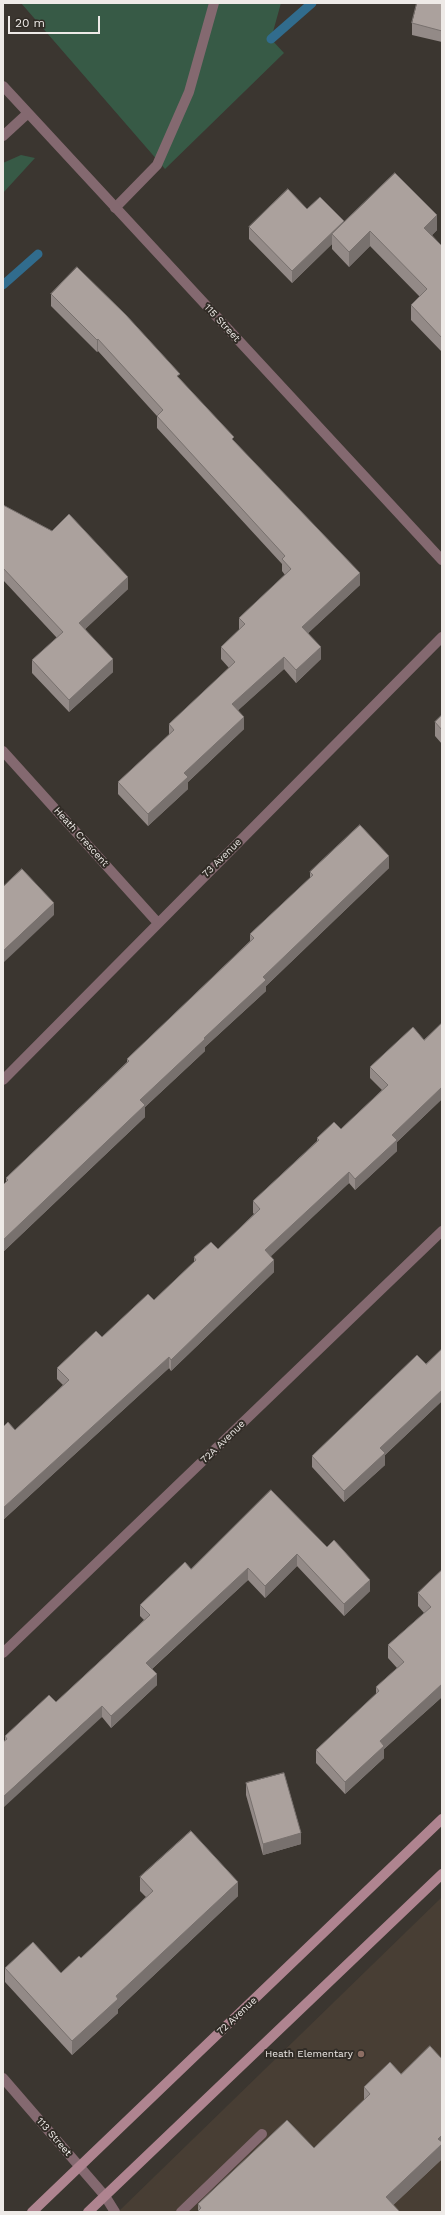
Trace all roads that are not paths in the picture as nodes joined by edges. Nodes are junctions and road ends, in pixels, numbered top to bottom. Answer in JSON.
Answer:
{"nodes":[{"id":1,"x":214,"y":3,"type":"edge"},
{"id":2,"x":3,"y":86,"type":"edge"},
{"id":3,"x":28,"y":113,"type":"junction"},
{"id":4,"x":3,"y":136,"type":"edge"},
{"id":5,"x":115,"y":208,"type":"junction"},
{"id":6,"x":442,"y":560,"type":"edge"},
{"id":7,"x":442,"y":637,"type":"edge"},
{"id":8,"x":3,"y":751,"type":"edge"},
{"id":9,"x":158,"y":923,"type":"junction"},
{"id":10,"x":3,"y":1080,"type":"edge"},
{"id":11,"x":442,"y":1231,"type":"edge"},
{"id":12,"x":3,"y":1653,"type":"edge"},
{"id":13,"x":442,"y":1819,"type":"edge"},
{"id":14,"x":442,"y":1874,"type":"edge"},
{"id":15,"x":3,"y":2078,"type":"edge"},
{"id":16,"x":262,"y":2134,"type":"dead end"},
{"id":17,"x":79,"y":2166,"type":"junction"},
{"id":18,"x":105,"y":2196,"type":"junction"},
{"id":19,"x":32,"y":2212,"type":"edge"},
{"id":20,"x":88,"y":2212,"type":"edge"},
{"id":21,"x":116,"y":2212,"type":"edge"},
{"id":22,"x":181,"y":2212,"type":"edge"}],
"edges":[{"from":1,"to":5,"type":"street"},
{"from":2,"to":3,"type":"street","name":"115 Street"},
{"from":3,"to":4,"type":"street"},
{"from":3,"to":5,"type":"street","name":"115 Street"},
{"from":5,"to":6,"type":"street","name":"115 Street"},
{"from":7,"to":9,"type":"street","name":"73 Avenue"},
{"from":8,"to":9,"type":"street","name":"Heath Crescent"},
{"from":9,"to":10,"type":"street","name":"73 Avenue"},
{"from":11,"to":12,"type":"street","name":"72A Avenue"},
{"from":13,"to":17,"type":"main road","name":"72 Avenue"},
{"from":14,"to":18,"type":"main road"},
{"from":15,"to":17,"type":"street","name":"113 Street"},
{"from":16,"to":22,"type":"street"},
{"from":17,"to":18,"type":"street","name":"113 Street"},
{"from":17,"to":19,"type":"main road","name":"72 Avenue"},
{"from":18,"to":20,"type":"main road"},
{"from":18,"to":21,"type":"street","name":"113 Street"}]}
